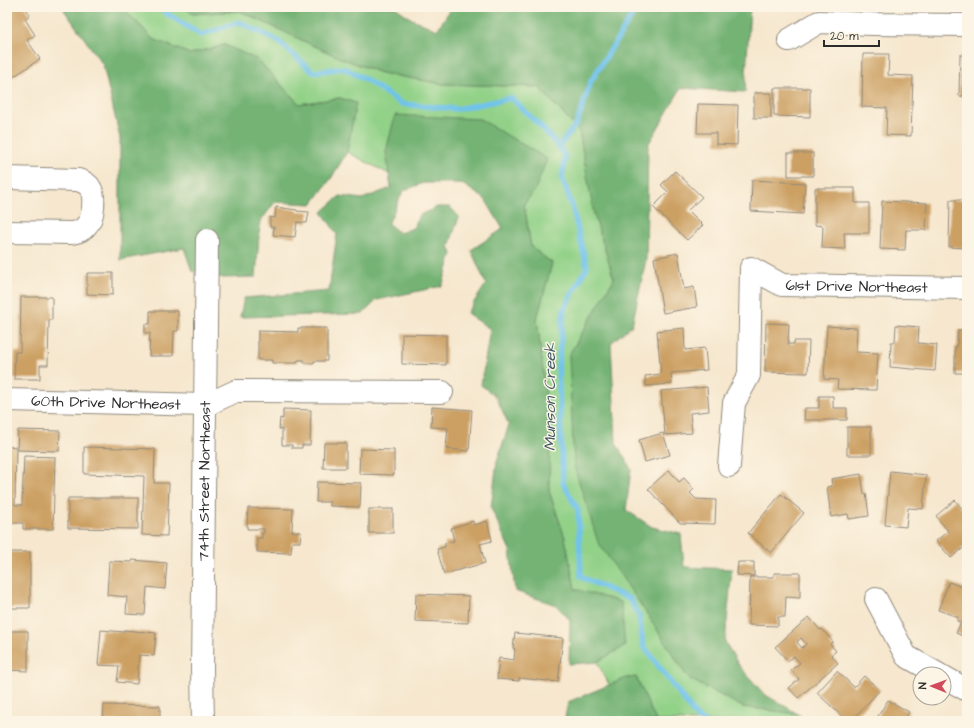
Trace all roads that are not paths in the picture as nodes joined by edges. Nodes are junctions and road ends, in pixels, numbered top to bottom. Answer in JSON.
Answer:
{"nodes":[{"id":1,"x":967,"y":26,"type":"edge"},
{"id":2,"x":789,"y":40,"type":"dead end"},
{"id":3,"x":7,"y":178,"type":"edge"},
{"id":4,"x":7,"y":232,"type":"edge"},
{"id":5,"x":207,"y":240,"type":"dead end"},
{"id":6,"x":967,"y":288,"type":"edge"},
{"id":7,"x":442,"y":392,"type":"dead end"},
{"id":8,"x":7,"y":400,"type":"edge"},
{"id":9,"x":206,"y":405,"type":"junction"},
{"id":10,"x":729,"y":466,"type":"dead end"},
{"id":11,"x":876,"y":599,"type":"dead end"},
{"id":12,"x":924,"y":666,"type":"edge"},
{"id":13,"x":952,"y":682,"type":"edge"},
{"id":14,"x":967,"y":690,"type":"edge"},
{"id":15,"x":203,"y":721,"type":"edge"}],
"edges":[{"from":1,"to":2,"type":"street"},
{"from":3,"to":4,"type":"street"},
{"from":5,"to":9,"type":"street","name":"74th Street Northeast"},
{"from":6,"to":10,"type":"street","name":"61st Drive Northeast"},
{"from":7,"to":9,"type":"street"},
{"from":8,"to":9,"type":"street","name":"60th Drive Northeast"},
{"from":9,"to":15,"type":"street","name":"74th Street Northeast"},
{"from":11,"to":12,"type":"street"},
{"from":13,"to":14,"type":"street"}]}
